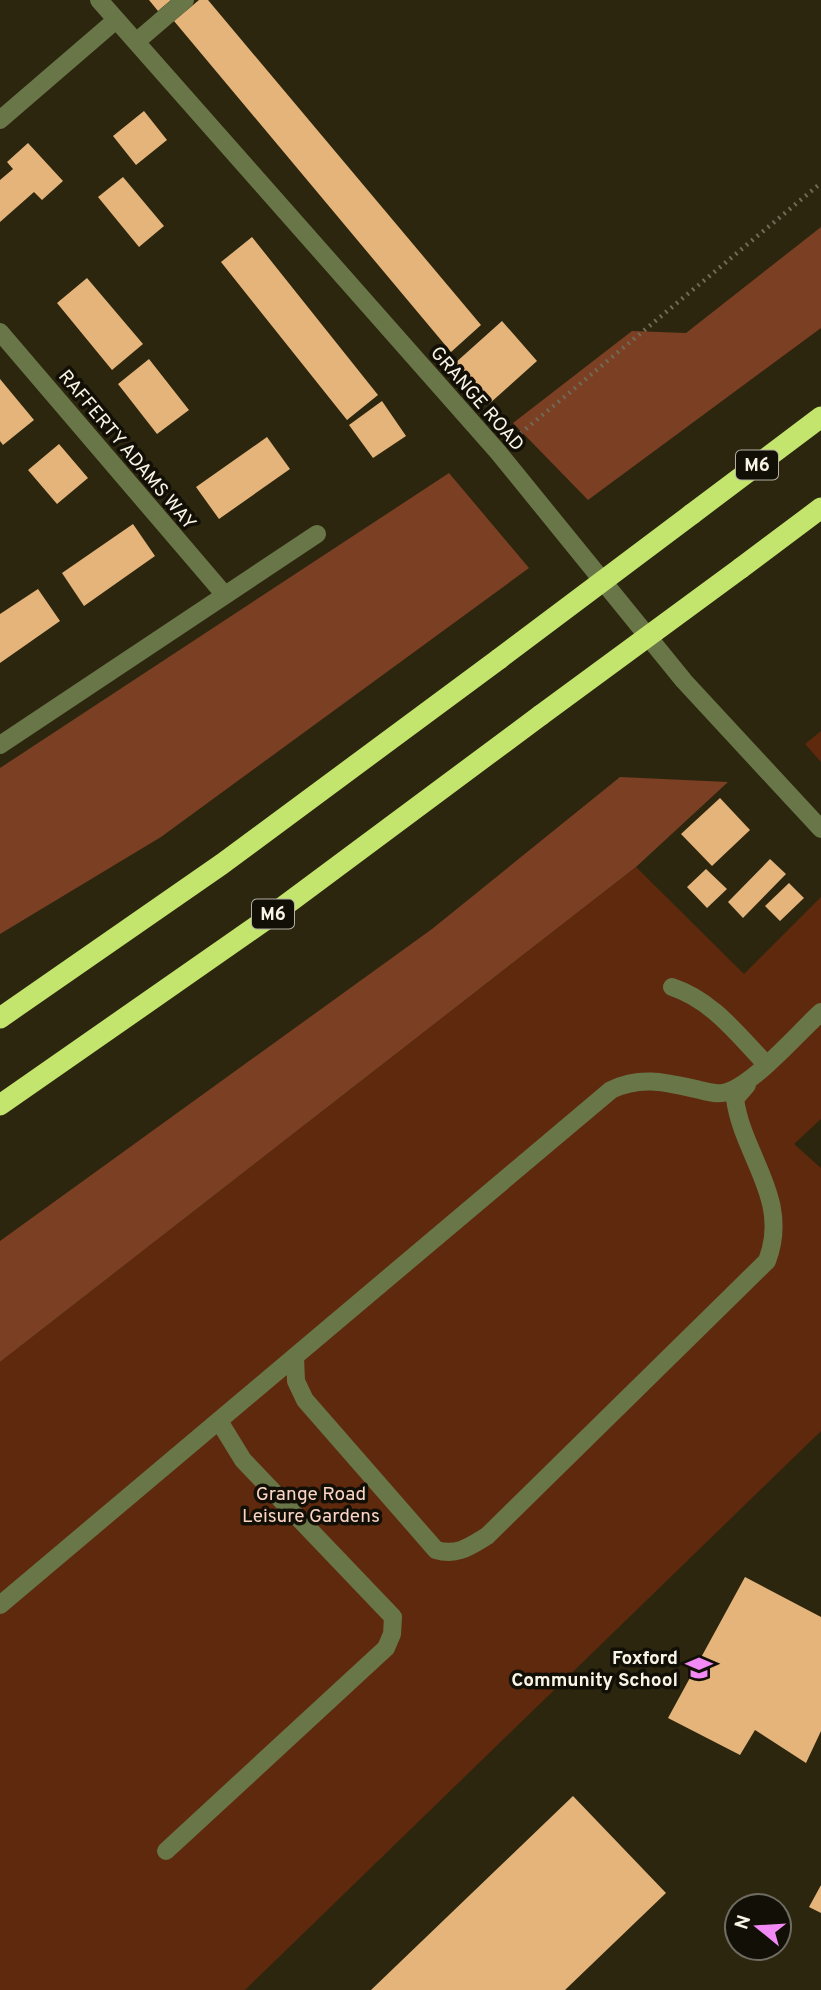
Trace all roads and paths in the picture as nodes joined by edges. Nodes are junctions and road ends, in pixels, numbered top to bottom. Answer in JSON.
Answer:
{"nodes":[{"id":1,"x":99,"y":0,"type":"edge"},
{"id":2,"x":185,"y":0,"type":"edge"},
{"id":3,"x":116,"y":20,"type":"junction"},
{"id":4,"x":136,"y":42,"type":"junction"},
{"id":5,"x":0,"y":120,"type":"edge"},
{"id":6,"x":821,"y":183,"type":"edge"},
{"id":7,"x":0,"y":332,"type":"edge"},
{"id":8,"x":821,"y":417,"type":"edge"},
{"id":9,"x":498,"y":452,"type":"junction"},
{"id":10,"x":821,"y":508,"type":"edge"},
{"id":11,"x":317,"y":534,"type":"dead end"},
{"id":12,"x":224,"y":594,"type":"junction"},
{"id":13,"x":0,"y":745,"type":"edge"},
{"id":14,"x":821,"y":828,"type":"edge"},
{"id":15,"x":672,"y":987,"type":"dead end"},
{"id":16,"x":821,"y":1012,"type":"edge"},
{"id":17,"x":0,"y":1018,"type":"edge"},
{"id":18,"x":762,"y":1068,"type":"junction"},
{"id":19,"x":0,"y":1105,"type":"edge"},
{"id":20,"x":295,"y":1357,"type":"junction"},
{"id":21,"x":219,"y":1421,"type":"junction"},
{"id":22,"x":0,"y":1605,"type":"edge"},
{"id":23,"x":166,"y":1851,"type":"dead end"}],
"edges":[{"from":1,"to":3,"type":"street","name":"GRANGE ROAD"},
{"from":2,"to":4,"type":"street"},
{"from":3,"to":4,"type":"street","name":"GRANGE ROAD"},
{"from":3,"to":5,"type":"street"},
{"from":4,"to":9,"type":"street","name":"GRANGE ROAD"},
{"from":6,"to":9,"type":"path"},
{"from":7,"to":12,"type":"street","name":"RAFFERTY ADAMS WAY"},
{"from":8,"to":17,"type":"highway","number":"M6","bridge":true},
{"from":9,"to":14,"type":"street","name":"GRANGE ROAD"},
{"from":10,"to":19,"type":"highway","number":"M6","bridge":true},
{"from":11,"to":12,"type":"street"},
{"from":12,"to":13,"type":"street"},
{"from":15,"to":18,"type":"street"},
{"from":16,"to":18,"type":"street"},
{"from":18,"to":20,"type":"street"},
{"from":18,"to":20,"type":"street"},
{"from":20,"to":21,"type":"street"},
{"from":21,"to":22,"type":"street"},
{"from":21,"to":23,"type":"street"}]}
